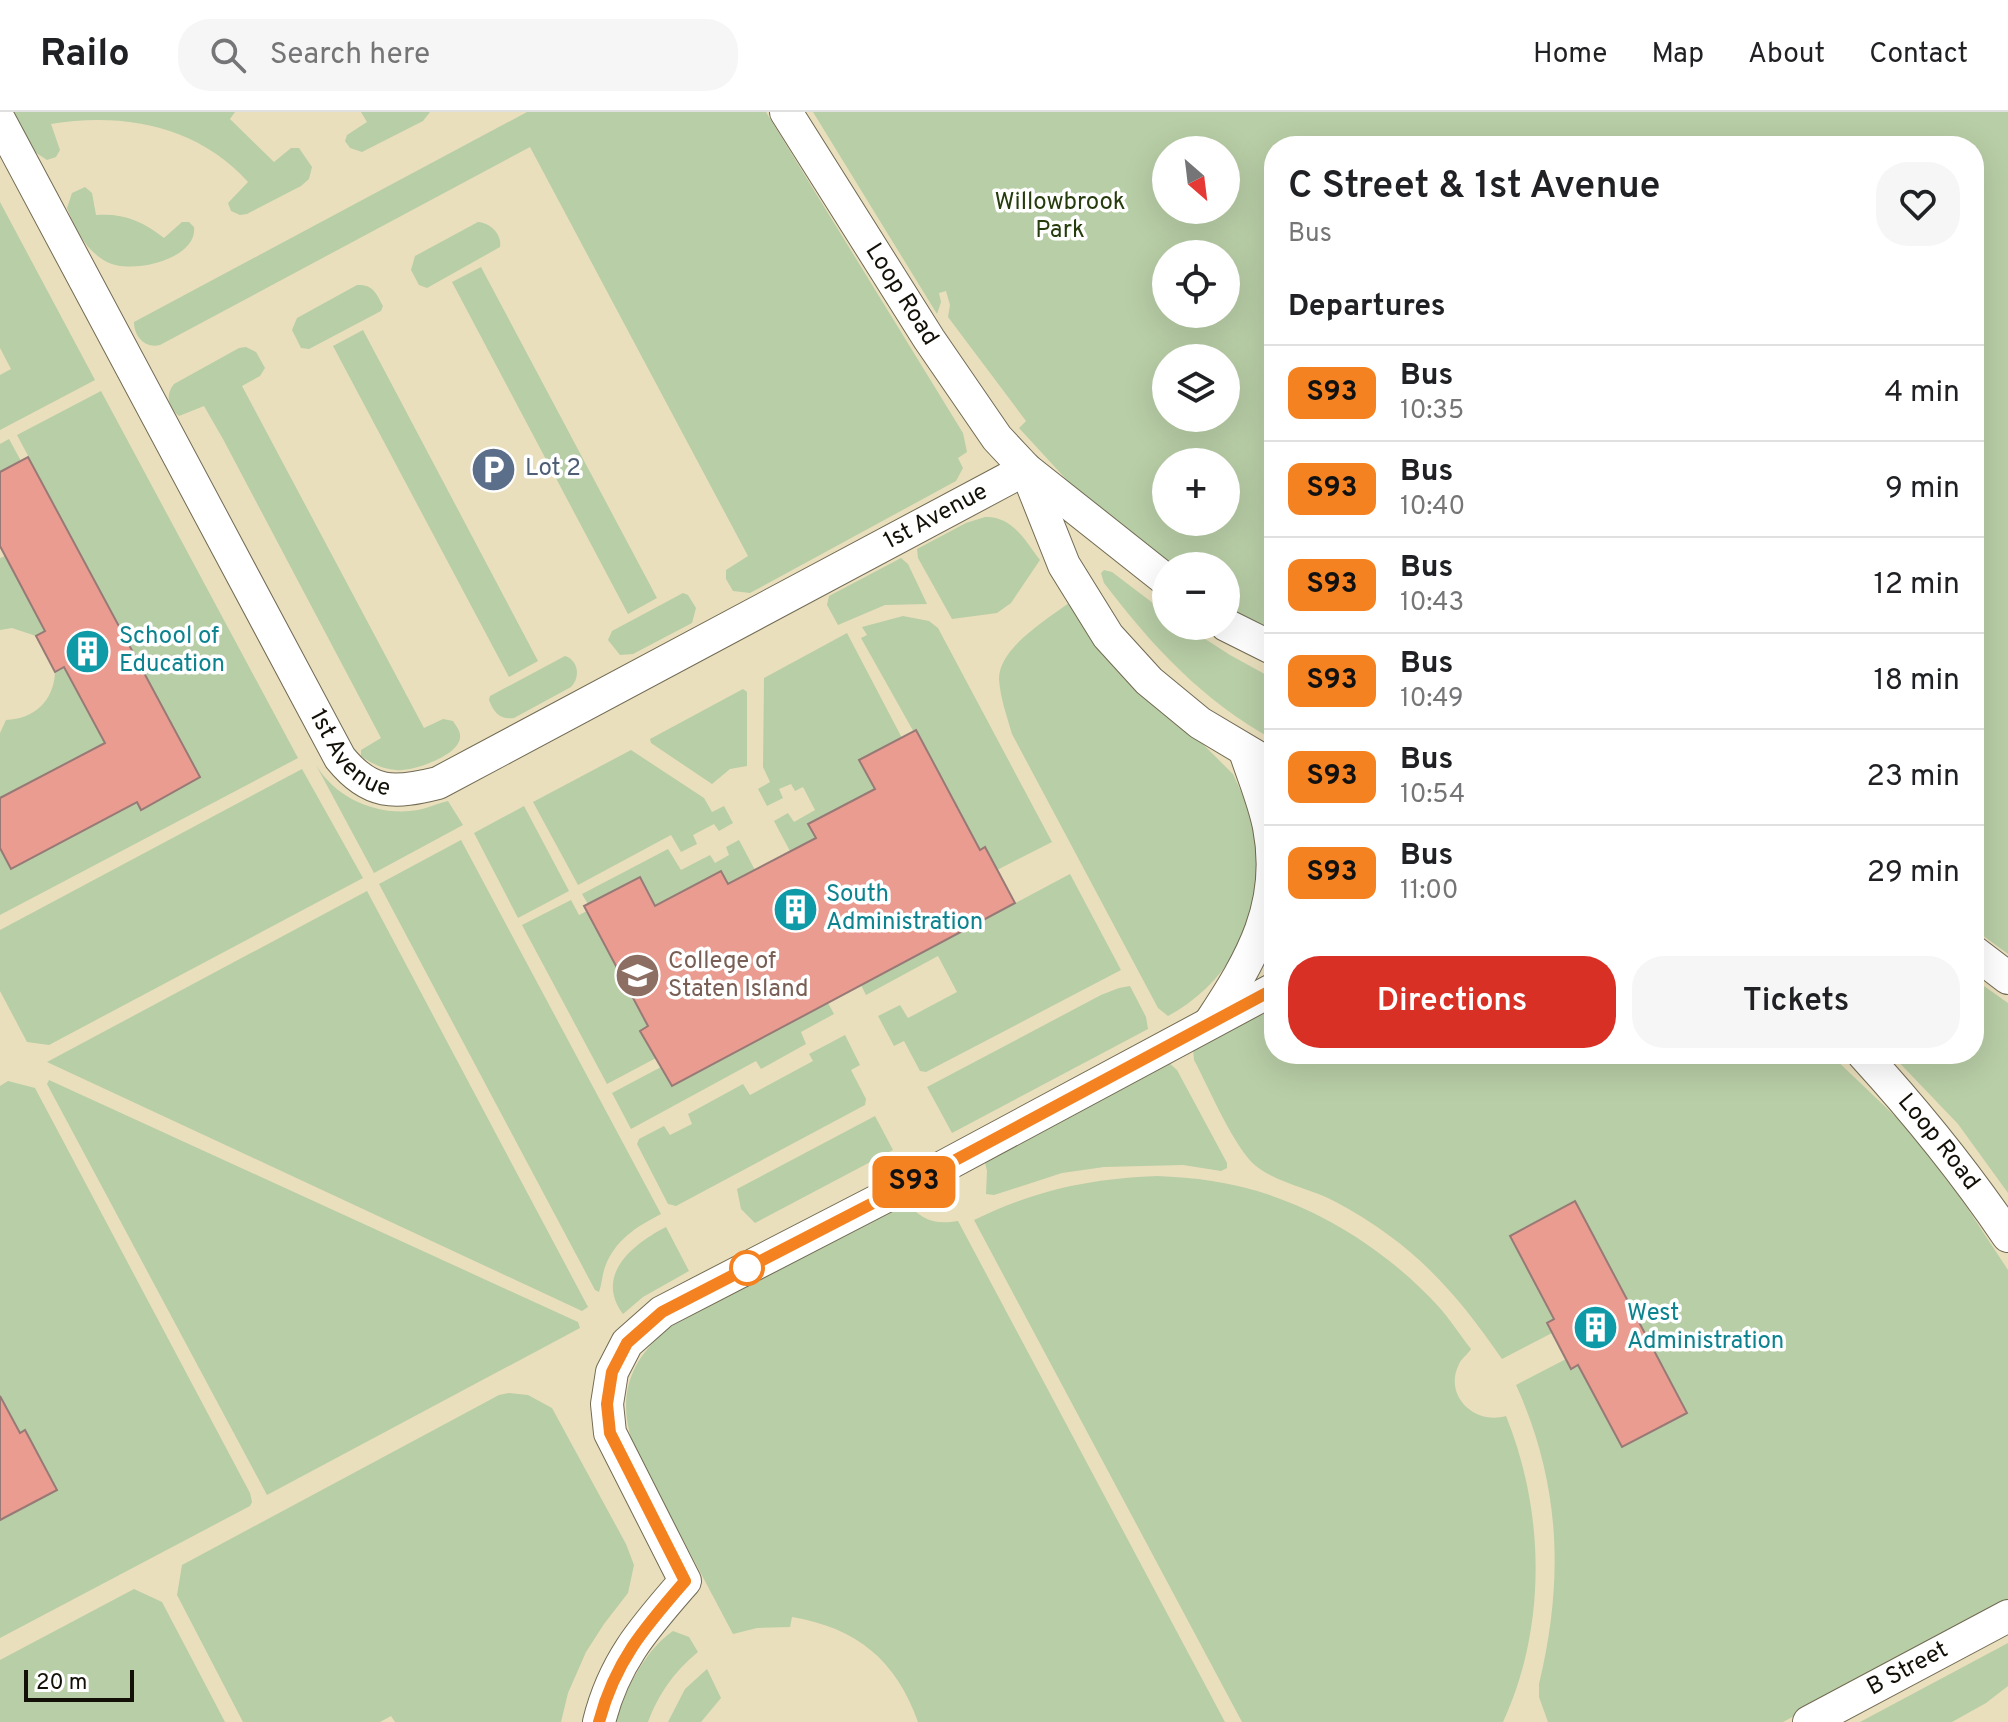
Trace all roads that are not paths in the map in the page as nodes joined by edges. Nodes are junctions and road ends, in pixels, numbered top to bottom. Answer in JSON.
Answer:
{"nodes":[{"id":1,"x":786,"y":112,"type":"edge"},
{"id":2,"x":0,"y":121,"type":"edge"},
{"id":3,"x":1026,"y":469,"type":"junction"},
{"id":4,"x":1152,"y":569,"type":"edge"},
{"id":5,"x":1240,"y":632,"type":"edge"},
{"id":6,"x":1264,"y":644,"type":"edge"},
{"id":7,"x":1245,"y":751,"type":"junction"},
{"id":8,"x":1264,"y":761,"type":"edge"},
{"id":9,"x":1264,"y":811,"type":"edge"},
{"id":10,"x":1264,"y":918,"type":"edge"},
{"id":11,"x":1984,"y":960,"type":"edge"},
{"id":12,"x":2008,"y":978,"type":"edge"},
{"id":13,"x":1264,"y":994,"type":"edge"},
{"id":14,"x":1211,"y":1022,"type":"junction"},
{"id":15,"x":1872,"y":1064,"type":"edge"},
{"id":16,"x":2008,"y":1236,"type":"edge"},
{"id":17,"x":2008,"y":1616,"type":"edge"},
{"id":18,"x":599,"y":1722,"type":"edge"},
{"id":19,"x":1809,"y":1722,"type":"edge"}],
"edges":[{"from":1,"to":3,"type":"street","name":"Loop Road"},
{"from":2,"to":3,"type":"street","name":"1st Avenue"},
{"from":3,"to":4,"type":"street","name":"Loop Road"},
{"from":3,"to":7,"type":"street","name":"Loop Road"},
{"from":5,"to":6,"type":"street"},
{"from":7,"to":8,"type":"street","name":"Loop Road"},
{"from":7,"to":9,"type":"street"},
{"from":10,"to":14,"type":"street"},
{"from":11,"to":12,"type":"street"},
{"from":13,"to":14,"type":"street"},
{"from":14,"to":18,"type":"street"},
{"from":15,"to":16,"type":"street","name":"Loop Road"},
{"from":17,"to":19,"type":"street","name":"B Street"}]}
